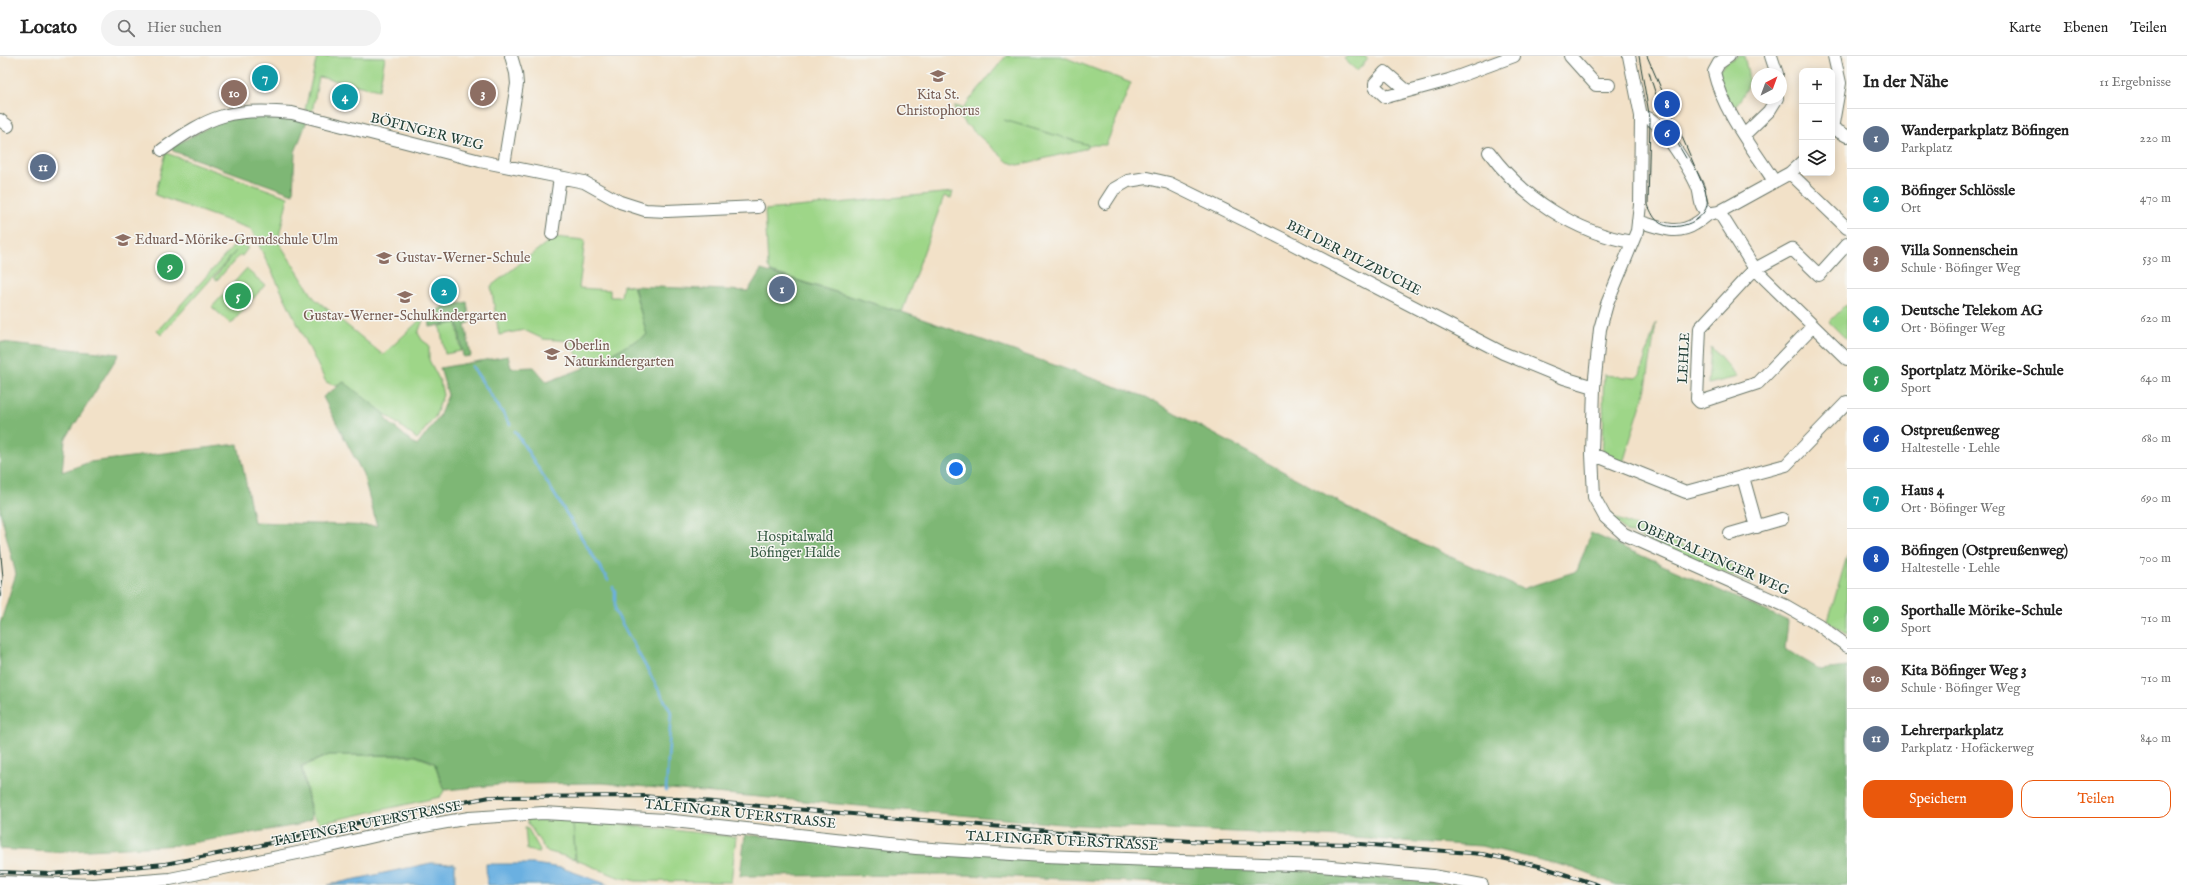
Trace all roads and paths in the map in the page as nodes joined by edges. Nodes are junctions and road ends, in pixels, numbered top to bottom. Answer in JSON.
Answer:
{"nodes":[{"id":1,"x":511,"y":56,"type":"edge"},
{"id":2,"x":1514,"y":56,"type":"edge"},
{"id":3,"x":1570,"y":56,"type":"edge"},
{"id":4,"x":1629,"y":56,"type":"edge"},
{"id":5,"x":1729,"y":56,"type":"edge"},
{"id":6,"x":1771,"y":56,"type":"edge"},
{"id":7,"x":1834,"y":56,"type":"edge"},
{"id":8,"x":1775,"y":68,"type":"edge"},
{"id":9,"x":1843,"y":75,"type":"edge"},
{"id":10,"x":1609,"y":85,"type":"dead end"},
{"id":11,"x":1406,"y":90,"type":"dead end"},
{"id":12,"x":1774,"y":104,"type":"edge"},
{"id":13,"x":1835,"y":111,"type":"edge"},
{"id":14,"x":1641,"y":116,"type":"junction"},
{"id":15,"x":1835,"y":130,"type":"edge"},
{"id":16,"x":1744,"y":135,"type":"junction"},
{"id":17,"x":1847,"y":136,"type":"edge"},
{"id":18,"x":162,"y":150,"type":"dead end"},
{"id":19,"x":1489,"y":152,"type":"dead end"},
{"id":20,"x":1799,"y":165,"type":"edge"},
{"id":21,"x":504,"y":166,"type":"junction"},
{"id":22,"x":1790,"y":173,"type":"junction"},
{"id":23,"x":560,"y":177,"type":"junction"},
{"id":24,"x":1774,"y":181,"type":"junction"},
{"id":25,"x":1105,"y":204,"type":"dead end"},
{"id":26,"x":758,"y":207,"type":"dead end"},
{"id":27,"x":1714,"y":212,"type":"junction"},
{"id":28,"x":1638,"y":221,"type":"junction"},
{"id":29,"x":1847,"y":228,"type":"edge"},
{"id":30,"x":552,"y":234,"type":"dead end"},
{"id":31,"x":1632,"y":242,"type":"junction"},
{"id":32,"x":1847,"y":244,"type":"edge"},
{"id":33,"x":1755,"y":269,"type":"junction"},
{"id":34,"x":1813,"y":326,"type":"junction"},
{"id":35,"x":1847,"y":359,"type":"edge"},
{"id":36,"x":1594,"y":387,"type":"junction"},
{"id":37,"x":1847,"y":402,"type":"edge"},
{"id":38,"x":1592,"y":454,"type":"junction"},
{"id":39,"x":1743,"y":477,"type":"junction"},
{"id":40,"x":1782,"y":519,"type":"dead end"},
{"id":41,"x":1757,"y":527,"type":"junction"},
{"id":42,"x":1730,"y":534,"type":"dead end"},
{"id":43,"x":1847,"y":646,"type":"edge"},
{"id":44,"x":0,"y":882,"type":"edge"},
{"id":45,"x":1482,"y":885,"type":"edge"}],
"edges":[{"from":1,"to":21,"type":"street"},
{"from":2,"to":11,"type":"street"},
{"from":3,"to":10,"type":"street"},
{"from":4,"to":14,"type":"street","name":"OBERTALFINGER WEG"},
{"from":5,"to":16,"type":"street"},
{"from":6,"to":8,"type":"street"},
{"from":7,"to":9,"type":"street"},
{"from":9,"to":13,"type":"street"},
{"from":12,"to":16,"type":"street"},
{"from":14,"to":27,"type":"street"},
{"from":14,"to":28,"type":"street","name":"OBERTALFINGER WEG"},
{"from":15,"to":17,"type":"street"},
{"from":16,"to":24,"type":"street"},
{"from":18,"to":21,"type":"street","name":"BÖFINGER WEG"},
{"from":19,"to":31,"type":"street"},
{"from":20,"to":22,"type":"street"},
{"from":21,"to":23,"type":"street","name":"BÖFINGER WEG"},
{"from":22,"to":24,"type":"street"},
{"from":22,"to":29,"type":"street"},
{"from":23,"to":26,"type":"street","name":"BÖFINGER WEG"},
{"from":23,"to":30,"type":"street"},
{"from":24,"to":27,"type":"street"},
{"from":25,"to":36,"type":"street","name":"BEI DER PILZBUCHE"},
{"from":27,"to":28,"type":"street"},
{"from":27,"to":33,"type":"street"},
{"from":28,"to":31,"type":"street","name":"OBERTALFINGER WEG"},
{"from":31,"to":36,"type":"street","name":"OBERTALFINGER WEG"},
{"from":32,"to":33,"type":"street"},
{"from":33,"to":34,"type":"street"},
{"from":33,"to":34,"type":"street","name":"LEHLE"},
{"from":34,"to":35,"type":"street"},
{"from":36,"to":38,"type":"street","name":"OBERTALFINGER WEG"},
{"from":37,"to":39,"type":"street"},
{"from":38,"to":39,"type":"street"},
{"from":38,"to":43,"type":"street","name":"OBERTALFINGER WEG"},
{"from":39,"to":41,"type":"street"},
{"from":40,"to":41,"type":"street"},
{"from":41,"to":42,"type":"street"},
{"from":44,"to":45,"type":"street","name":"TALFINGER UFERSTRASSE"}]}
